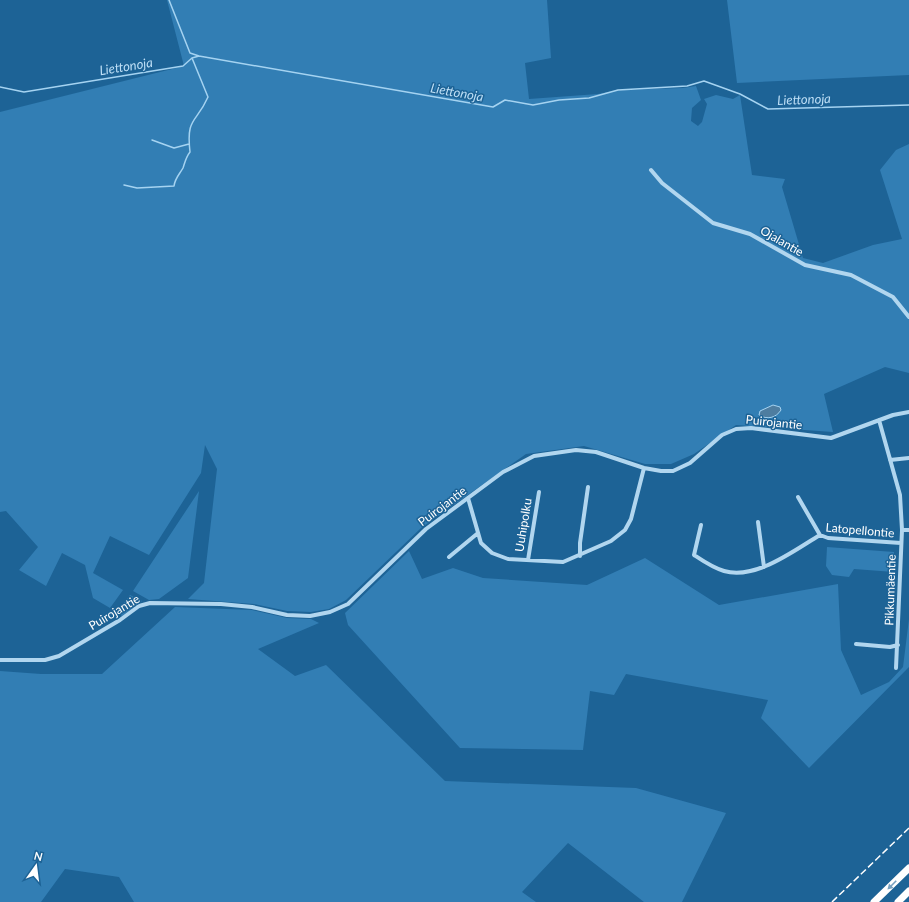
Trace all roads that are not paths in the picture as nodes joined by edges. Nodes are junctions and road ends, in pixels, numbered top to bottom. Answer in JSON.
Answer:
{"nodes":[{"id":1,"x":651,"y":170,"type":"dead end"},
{"id":2,"x":909,"y":317,"type":"edge"},
{"id":3,"x":909,"y":412,"type":"edge"},
{"id":4,"x":879,"y":420,"type":"junction"},
{"id":5,"x":909,"y":458,"type":"edge"},
{"id":6,"x":890,"y":460,"type":"junction"},
{"id":7,"x":644,"y":468,"type":"junction"},
{"id":8,"x":588,"y":487,"type":"dead end"},
{"id":9,"x":539,"y":492,"type":"dead end"},
{"id":10,"x":798,"y":497,"type":"dead end"},
{"id":11,"x":468,"y":498,"type":"junction"},
{"id":12,"x":758,"y":522,"type":"dead end"},
{"id":13,"x":701,"y":525,"type":"dead end"},
{"id":14,"x":902,"y":530,"type":"junction"},
{"id":15,"x":909,"y":530,"type":"edge"},
{"id":16,"x":478,"y":533,"type":"junction"},
{"id":17,"x":820,"y":536,"type":"junction"},
{"id":18,"x":901,"y":543,"type":"junction"},
{"id":19,"x":580,"y":556,"type":"junction"},
{"id":20,"x":449,"y":557,"type":"dead end"},
{"id":21,"x":528,"y":560,"type":"junction"},
{"id":22,"x":764,"y":567,"type":"junction"},
{"id":23,"x":856,"y":644,"type":"dead end"},
{"id":24,"x":898,"y":645,"type":"junction"},
{"id":25,"x":0,"y":660,"type":"edge"},
{"id":26,"x":896,"y":668,"type":"dead end"},
{"id":27,"x":909,"y":868,"type":"edge"},
{"id":28,"x":909,"y":891,"type":"edge"},
{"id":29,"x":874,"y":902,"type":"edge"},
{"id":30,"x":898,"y":902,"type":"edge"}],
"edges":[{"from":1,"to":2,"type":"street","name":"Ojalantie"},
{"from":3,"to":4,"type":"street","name":"Puirojantie"},
{"from":4,"to":6,"type":"street","name":"Pikkumäentie"},
{"from":4,"to":7,"type":"street","name":"Puirojantie"},
{"from":5,"to":6,"type":"street"},
{"from":6,"to":14,"type":"street","name":"Pikkumäentie"},
{"from":7,"to":11,"type":"street","name":"Puirojantie"},
{"from":7,"to":19,"type":"street"},
{"from":8,"to":19,"type":"street"},
{"from":9,"to":21,"type":"street","name":"Uuhipolku"},
{"from":10,"to":17,"type":"street"},
{"from":11,"to":16,"type":"street"},
{"from":11,"to":25,"type":"street","name":"Puirojantie"},
{"from":12,"to":22,"type":"street"},
{"from":13,"to":22,"type":"street","name":"Latopellontie"},
{"from":14,"to":15,"type":"street"},
{"from":14,"to":18,"type":"street","name":"Pikkumäentie"},
{"from":16,"to":20,"type":"street"},
{"from":16,"to":21,"type":"street"},
{"from":17,"to":18,"type":"street","name":"Latopellontie"},
{"from":17,"to":22,"type":"street","name":"Latopellontie"},
{"from":18,"to":24,"type":"street","name":"Pikkumäentie"},
{"from":19,"to":21,"type":"street"},
{"from":23,"to":24,"type":"street"},
{"from":24,"to":26,"type":"street","name":"Pikkumäentie"},
{"from":27,"to":29,"type":"highway","one_way":true},
{"from":28,"to":30,"type":"highway"}]}
